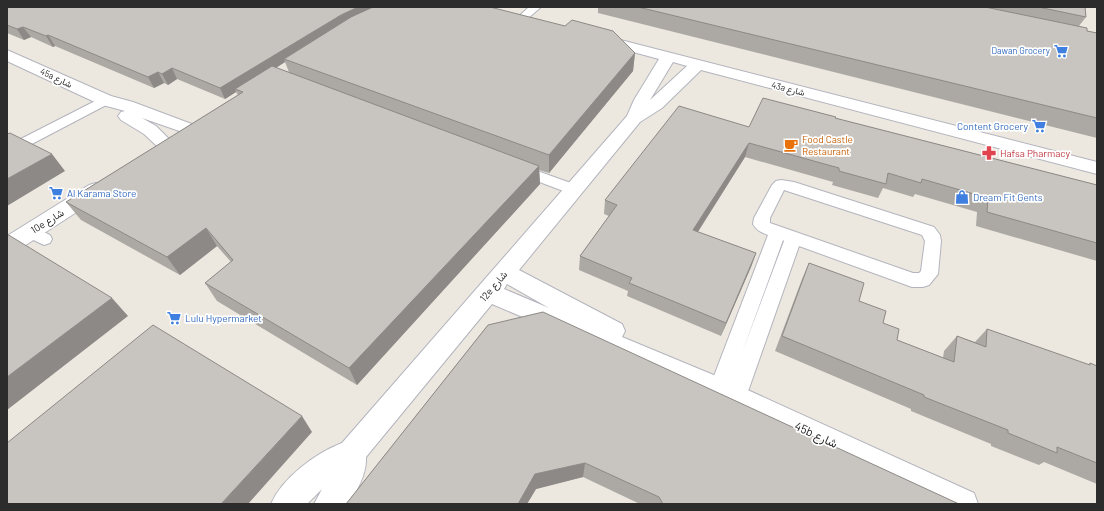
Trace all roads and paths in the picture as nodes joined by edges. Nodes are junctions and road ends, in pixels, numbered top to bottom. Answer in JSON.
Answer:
{"nodes":[{"id":1,"x":584,"y":34,"type":"edge"},
{"id":2,"x":7,"y":55,"type":"edge"},
{"id":3,"x":668,"y":57,"type":"junction"},
{"id":4,"x":697,"y":65,"type":"junction"},
{"id":5,"x":105,"y":100,"type":"junction"},
{"id":6,"x":634,"y":118,"type":"junction"},
{"id":7,"x":7,"y":152,"type":"edge"},
{"id":8,"x":507,"y":164,"type":"edge"},
{"id":9,"x":1097,"y":168,"type":"edge"},
{"id":10,"x":108,"y":182,"type":"edge"},
{"id":11,"x":574,"y":190,"type":"junction"},
{"id":12,"x":785,"y":236,"type":"junction"},
{"id":13,"x":7,"y":246,"type":"edge"},
{"id":14,"x":504,"y":272,"type":"junction"},
{"id":15,"x":488,"y":292,"type":"junction"},
{"id":16,"x":669,"y":367,"type":"junction"},
{"id":17,"x":727,"y":393,"type":"junction"},
{"id":18,"x":352,"y":453,"type":"junction"},
{"id":19,"x":286,"y":504,"type":"edge"},
{"id":20,"x":329,"y":504,"type":"edge"},
{"id":21,"x":963,"y":504,"type":"edge"}],
"edges":[{"from":1,"to":3,"type":"street","name":"43a شارع"},
{"from":2,"to":5,"type":"street","name":"45a شارع"},
{"from":3,"to":4,"type":"street","name":"43a شارع"},
{"from":3,"to":6,"type":"street","name":"12e شارع"},
{"from":4,"to":6,"type":"street","name":"12e شارع"},
{"from":4,"to":9,"type":"street","name":"43a شارع"},
{"from":5,"to":5,"type":"street","name":"45a شارع"},
{"from":5,"to":7,"type":"lane"},
{"from":6,"to":11,"type":"street","name":"12e شارع"},
{"from":8,"to":11,"type":"lane"},
{"from":10,"to":13,"type":"street","name":"10e شارع"},
{"from":11,"to":14,"type":"street","name":"12e شارع"},
{"from":12,"to":12,"type":"lane"},
{"from":12,"to":17,"type":"lane"},
{"from":14,"to":15,"type":"street","name":"12e شارع"},
{"from":14,"to":16,"type":"street","name":"45b شارع"},
{"from":15,"to":16,"type":"street","name":"45b شارع"},
{"from":15,"to":18,"type":"street","name":"12e شارع"},
{"from":16,"to":17,"type":"street","name":"45b شارع"},
{"from":17,"to":21,"type":"street","name":"45b شارع"},
{"from":18,"to":19,"type":"street","name":"12e شارع"},
{"from":18,"to":20,"type":"street"}]}
